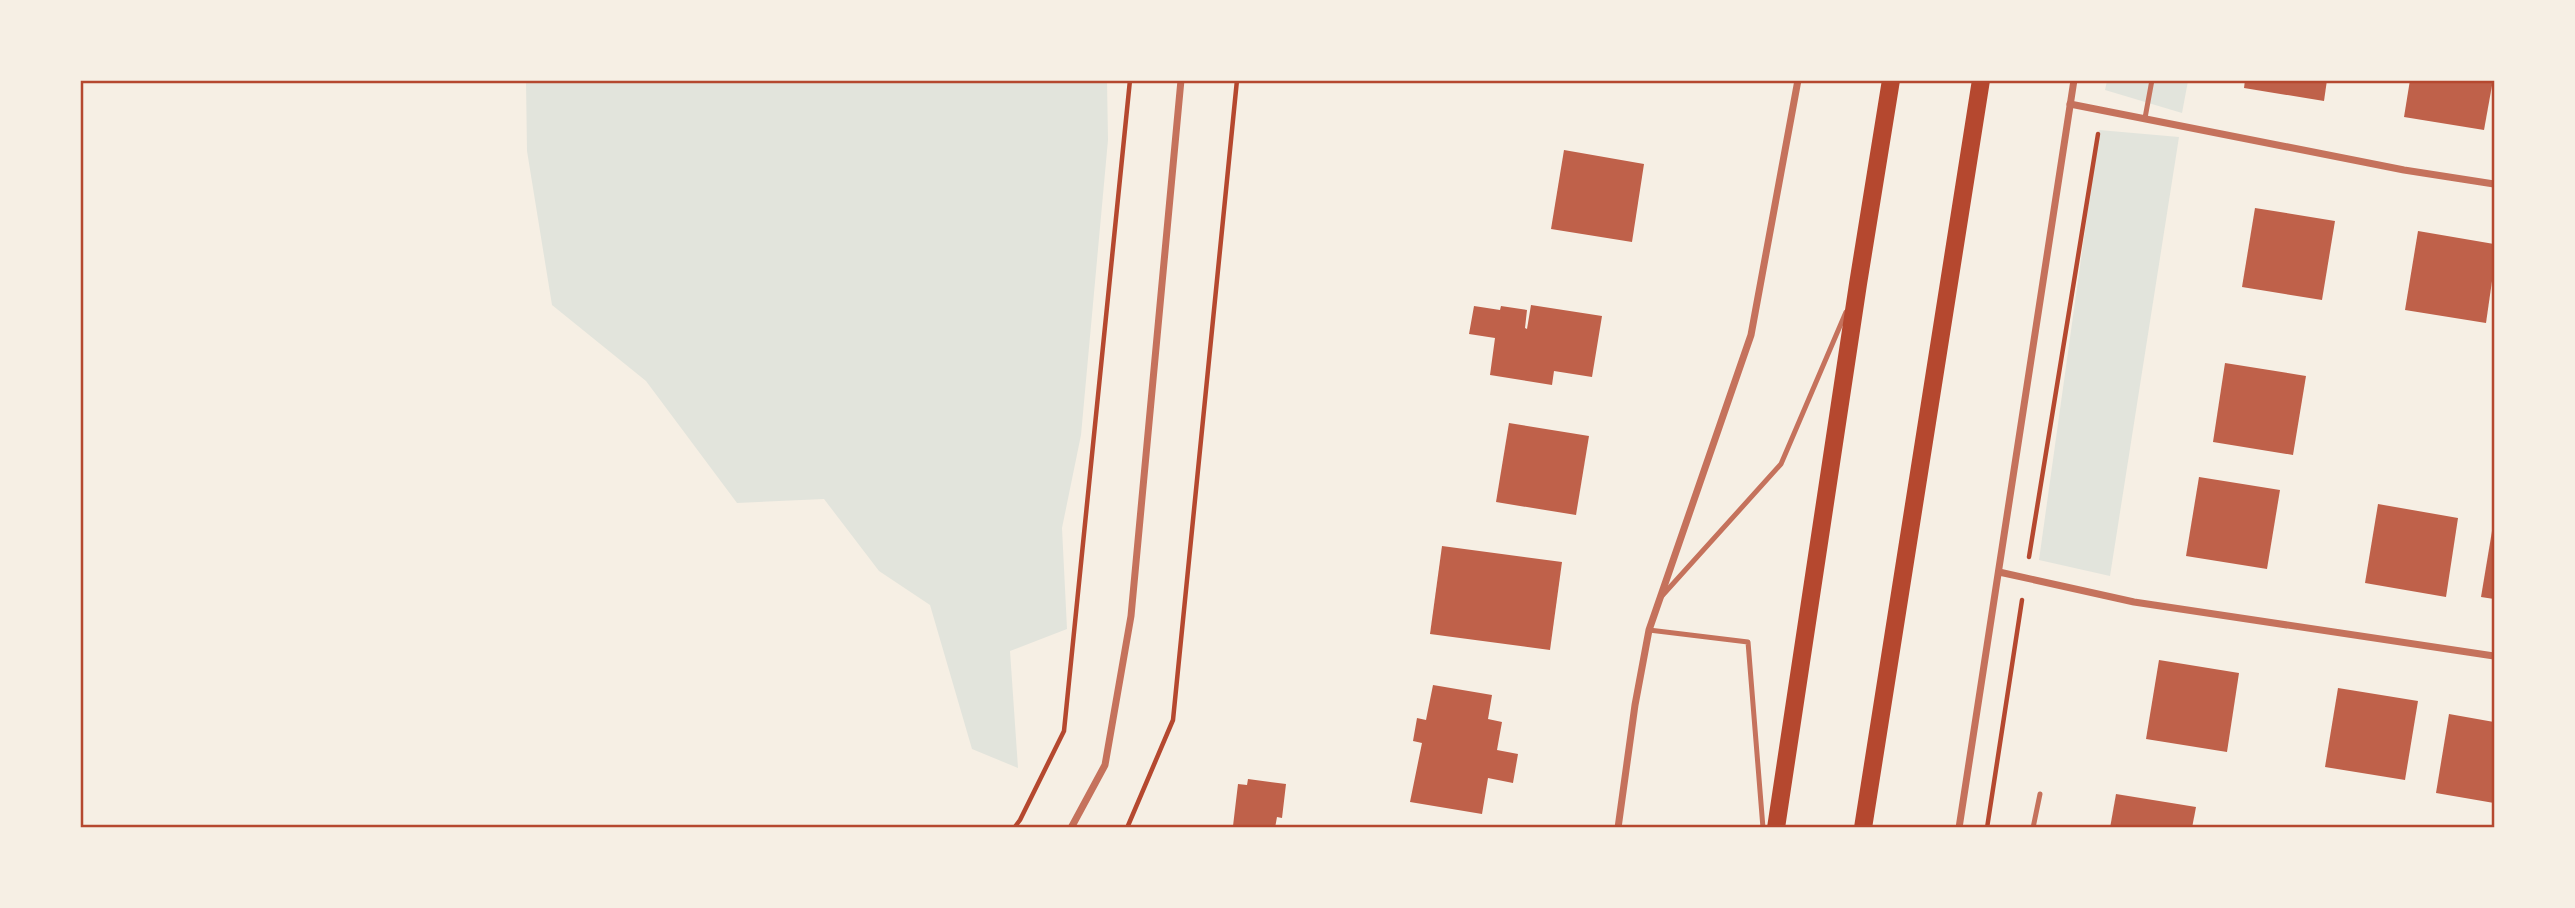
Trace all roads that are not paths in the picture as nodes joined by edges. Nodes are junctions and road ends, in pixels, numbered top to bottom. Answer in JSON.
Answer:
{"nodes":[{"id":1,"x":1181,"y":80,"type":"edge"},
{"id":2,"x":1798,"y":80,"type":"edge"},
{"id":3,"x":1891,"y":80,"type":"edge"},
{"id":4,"x":1981,"y":80,"type":"edge"},
{"id":5,"x":2074,"y":80,"type":"edge"},
{"id":6,"x":2152,"y":80,"type":"edge"},
{"id":7,"x":2070,"y":104,"type":"junction"},
{"id":8,"x":2145,"y":118,"type":"junction"},
{"id":9,"x":2494,"y":184,"type":"edge"},
{"id":10,"x":1858,"y":284,"type":"junction"},
{"id":11,"x":1999,"y":572,"type":"junction"},
{"id":12,"x":1659,"y":599,"type":"junction"},
{"id":13,"x":1648,"y":630,"type":"junction"},
{"id":14,"x":2494,"y":656,"type":"edge"},
{"id":15,"x":2040,"y":794,"type":"dead end"},
{"id":16,"x":1071,"y":828,"type":"edge"},
{"id":17,"x":1618,"y":828,"type":"edge"},
{"id":18,"x":1763,"y":828,"type":"edge"},
{"id":19,"x":1776,"y":828,"type":"edge"},
{"id":20,"x":1863,"y":828,"type":"edge"},
{"id":21,"x":1959,"y":828,"type":"edge"},
{"id":22,"x":2033,"y":828,"type":"edge"}],
"edges":[{"from":1,"to":16,"type":"street"},
{"from":2,"to":12,"type":"street"},
{"from":3,"to":10,"type":"main road"},
{"from":4,"to":20,"type":"main road"},
{"from":5,"to":7,"type":"street"},
{"from":6,"to":8,"type":"lane"},
{"from":7,"to":8,"type":"street"},
{"from":7,"to":11,"type":"street"},
{"from":8,"to":9,"type":"street"},
{"from":10,"to":12,"type":"lane"},
{"from":10,"to":19,"type":"main road"},
{"from":11,"to":14,"type":"street"},
{"from":11,"to":21,"type":"street"},
{"from":12,"to":13,"type":"street"},
{"from":13,"to":17,"type":"street"},
{"from":13,"to":18,"type":"lane"},
{"from":15,"to":22,"type":"lane"}]}
